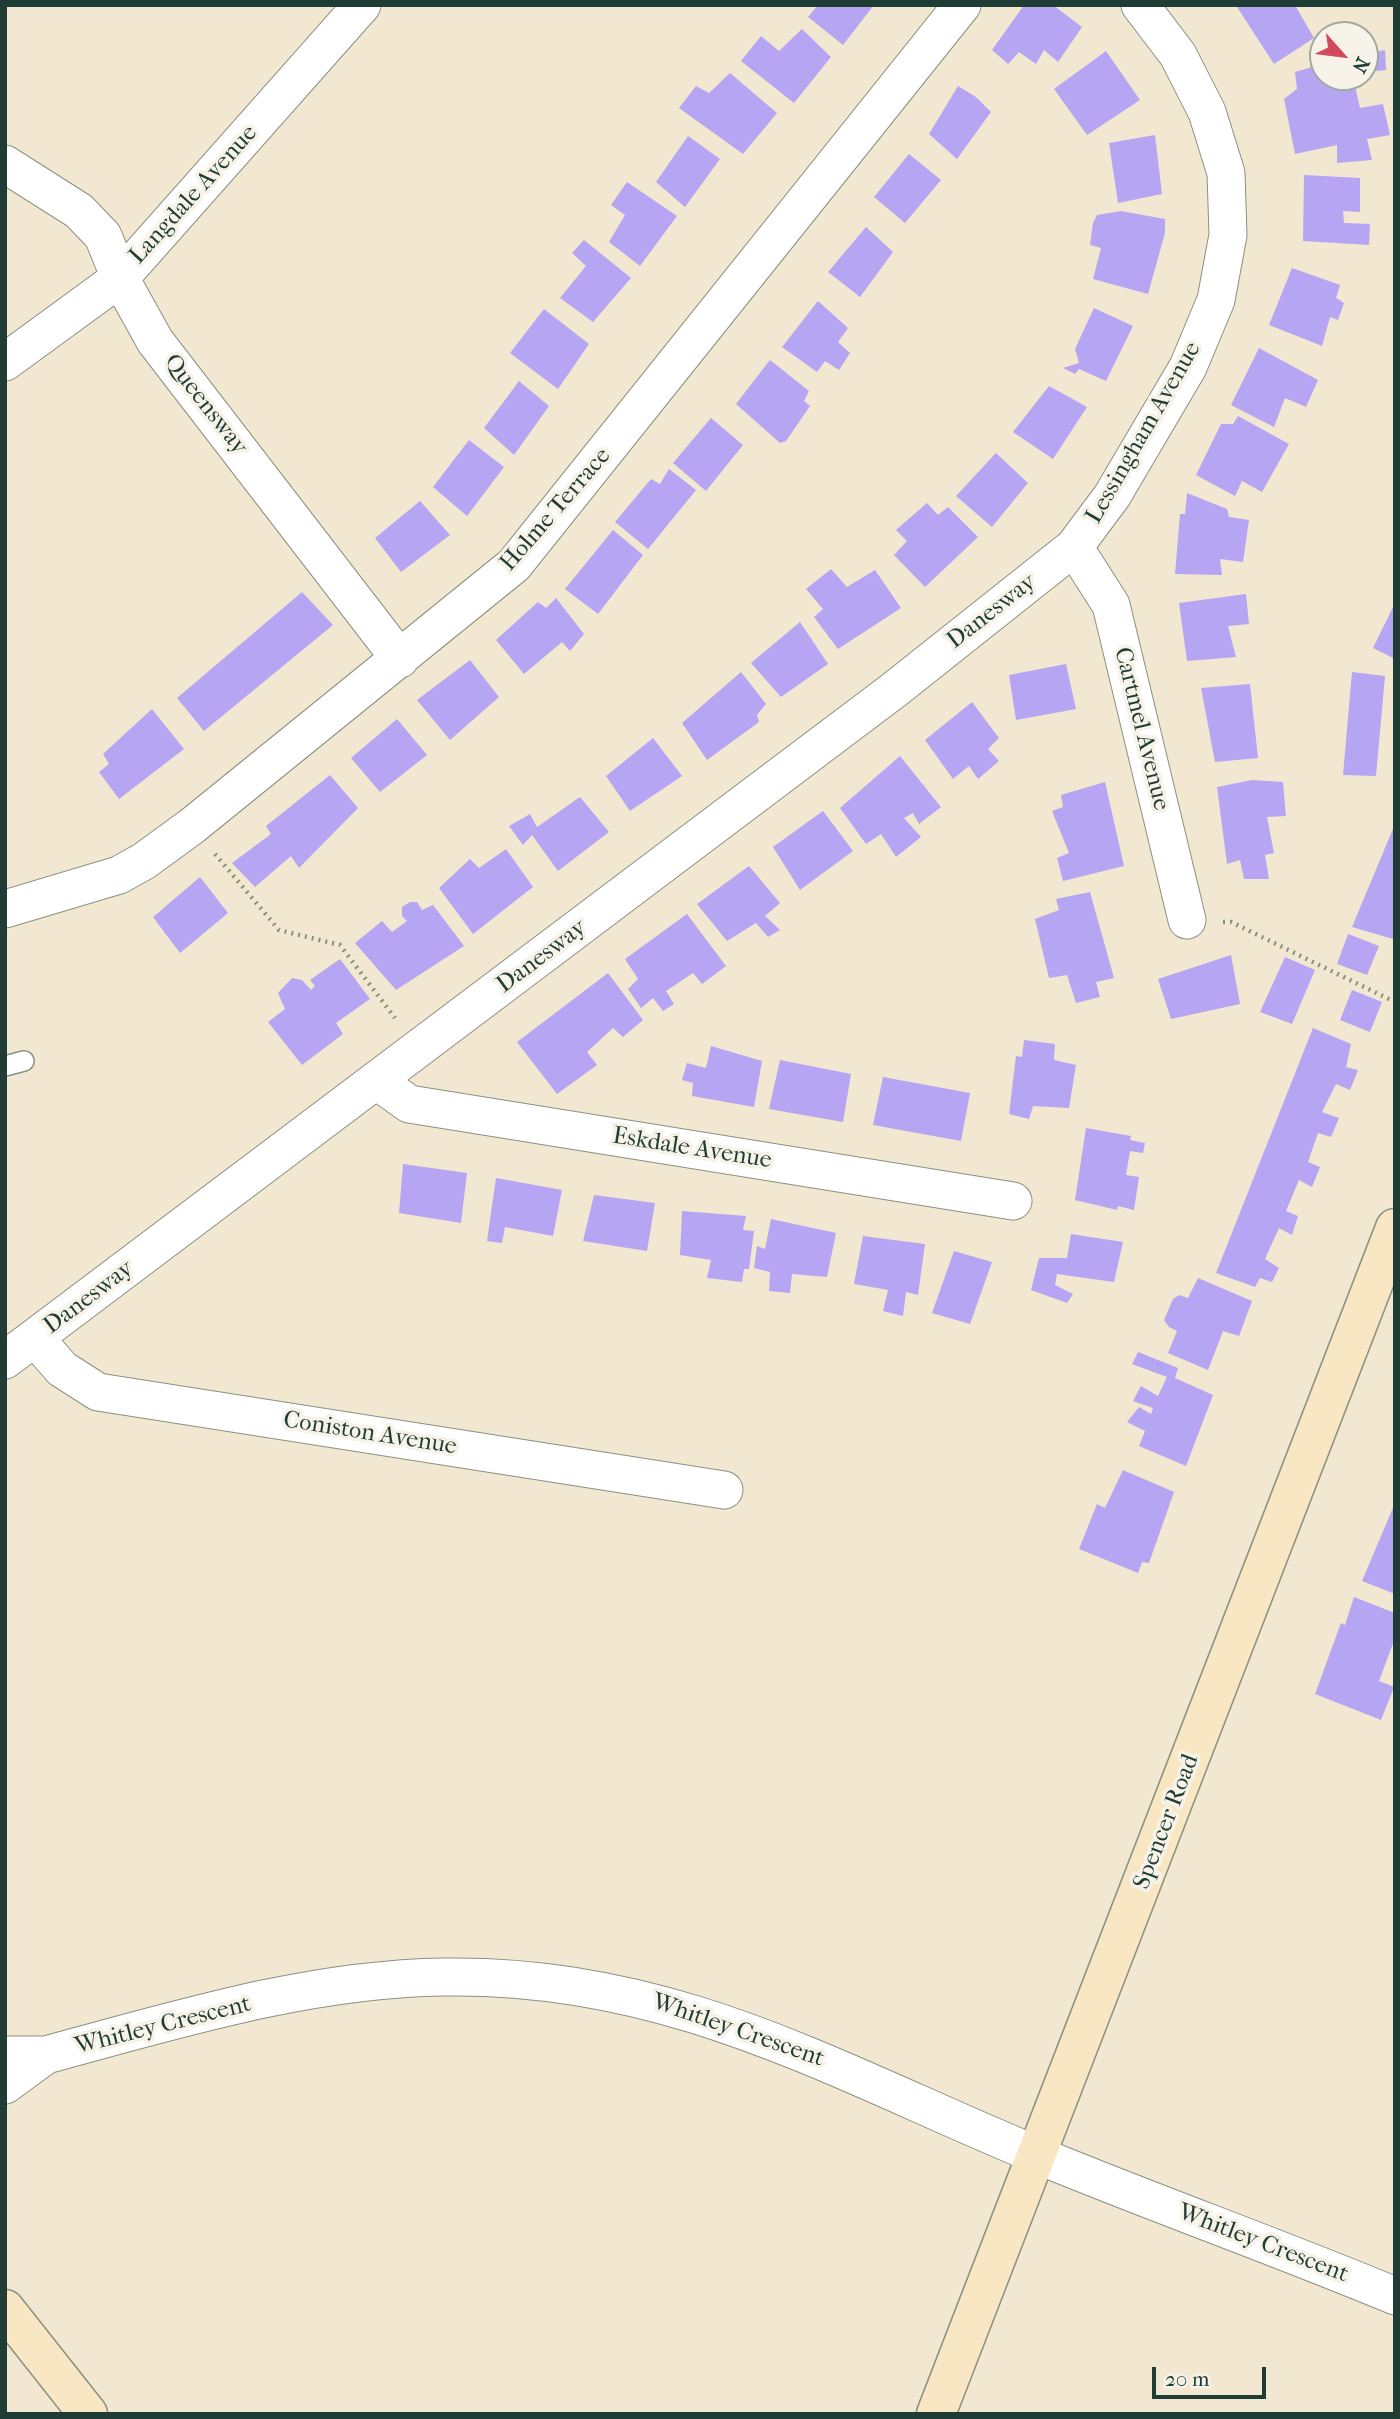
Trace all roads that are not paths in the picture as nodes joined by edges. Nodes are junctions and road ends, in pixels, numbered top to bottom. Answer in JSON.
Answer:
{"nodes":[{"id":1,"x":362,"y":5,"type":"edge"},
{"id":2,"x":962,"y":5,"type":"edge"},
{"id":3,"x":1140,"y":5,"type":"edge"},
{"id":4,"x":5,"y":164,"type":"edge"},
{"id":5,"x":120,"y":278,"type":"junction"},
{"id":6,"x":5,"y":362,"type":"edge"},
{"id":7,"x":1074,"y":547,"type":"junction"},
{"id":8,"x":400,"y":659,"type":"junction"},
{"id":9,"x":5,"y":909,"type":"edge"},
{"id":10,"x":1187,"y":920,"type":"road end"},
{"id":11,"x":377,"y":1081,"type":"junction"},
{"id":12,"x":1013,"y":1201,"type":"dead end"},
{"id":13,"x":1395,"y":1228,"type":"edge"},
{"id":14,"x":35,"y":1338,"type":"junction"},
{"id":15,"x":5,"y":1360,"type":"edge"},
{"id":16,"x":724,"y":1490,"type":"dead end"},
{"id":17,"x":5,"y":2055,"type":"edge"},
{"id":18,"x":46,"y":2055,"type":"junction"},
{"id":19,"x":5,"y":2085,"type":"edge"},
{"id":20,"x":1038,"y":2156,"type":"junction"},
{"id":21,"x":1395,"y":2296,"type":"edge"},
{"id":22,"x":5,"y":2309,"type":"edge"},
{"id":23,"x":88,"y":2414,"type":"edge"},
{"id":24,"x":936,"y":2414,"type":"edge"}],
"edges":[{"from":1,"to":5,"type":"street","name":"Langdale Avenue"},
{"from":2,"to":8,"type":"street","name":"Holme Terrace"},
{"from":3,"to":7,"type":"street","name":"Lessingham Avenue"},
{"from":4,"to":5,"type":"street","name":"Queensway"},
{"from":5,"to":6,"type":"street","name":"Langdale Avenue"},
{"from":5,"to":8,"type":"street","name":"Queensway"},
{"from":7,"to":10,"type":"street","name":"Cartmel Avenue"},
{"from":7,"to":11,"type":"street","name":"Danesway"},
{"from":8,"to":9,"type":"street","name":"Holme Terrace"},
{"from":11,"to":12,"type":"street","name":"Eskdale Avenue"},
{"from":11,"to":14,"type":"street","name":"Danesway"},
{"from":13,"to":20,"type":"street","name":"Spencer Road"},
{"from":14,"to":15,"type":"street","name":"Danesway"},
{"from":14,"to":16,"type":"street","name":"Coniston Avenue"},
{"from":17,"to":18,"type":"street","name":"Whitley Crescent"},
{"from":18,"to":19,"type":"street","name":"Whitley Crescent"},
{"from":18,"to":20,"type":"street","name":"Whitley Crescent"},
{"from":20,"to":21,"type":"street","name":"Whitley Crescent"},
{"from":20,"to":24,"type":"street","name":"Spencer Road"},
{"from":22,"to":23,"type":"street"}]}
